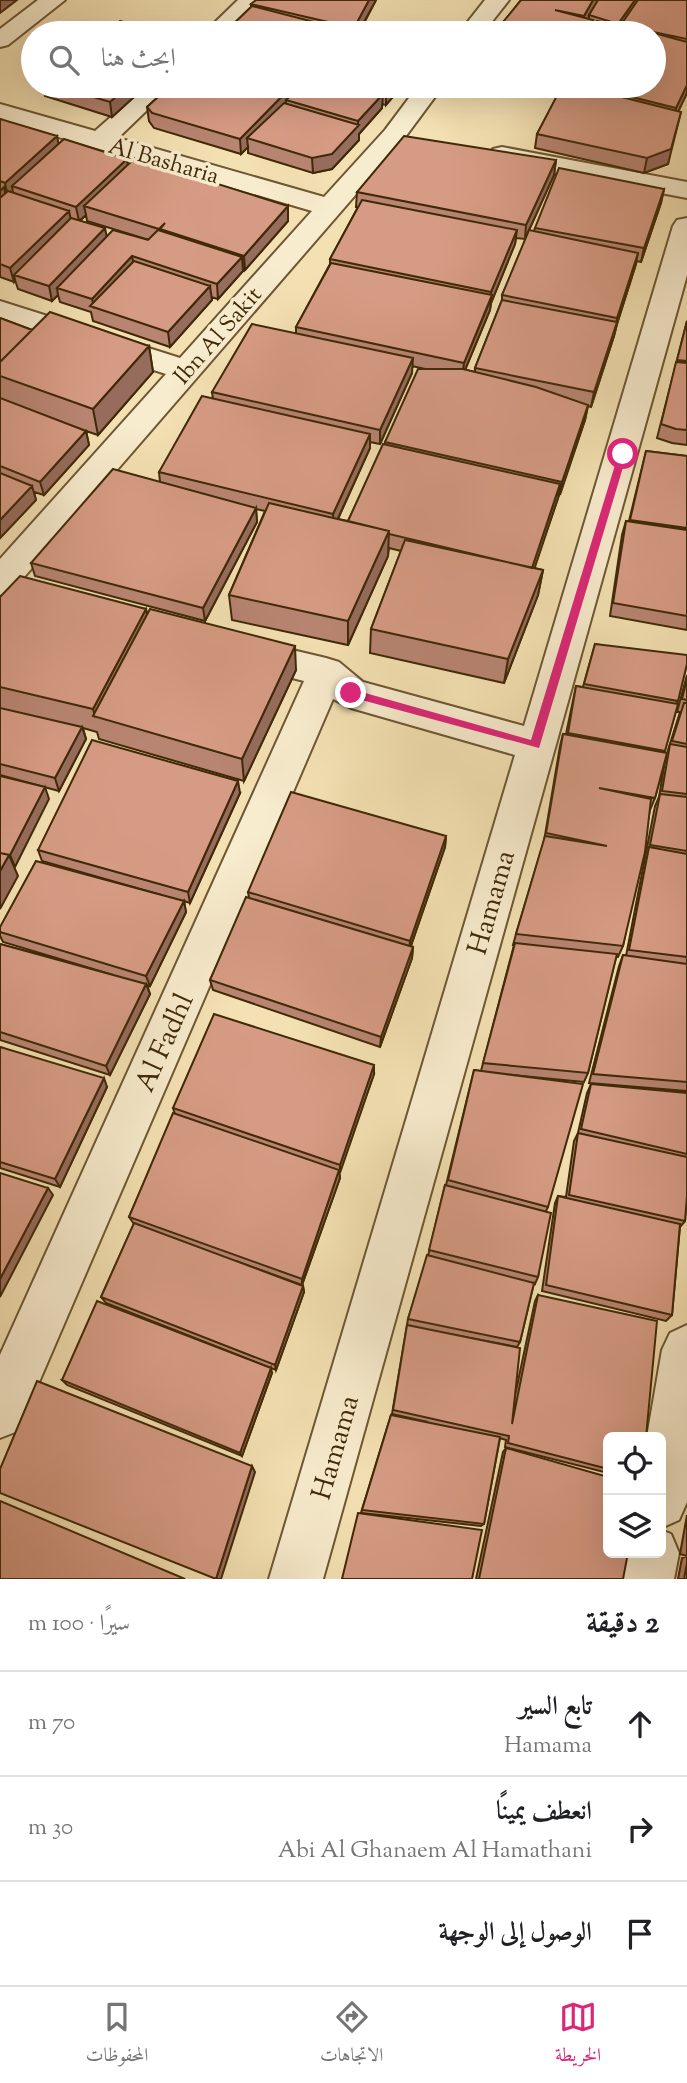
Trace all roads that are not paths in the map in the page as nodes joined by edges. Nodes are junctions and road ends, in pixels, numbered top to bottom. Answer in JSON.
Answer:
{"nodes":[{"id":1,"x":53,"y":0,"type":"edge"},
{"id":2,"x":252,"y":0,"type":"edge"},
{"id":3,"x":497,"y":0,"type":"edge"},
{"id":4,"x":25,"y":21,"type":"edge"},
{"id":5,"x":229,"y":21,"type":"edge"},
{"id":6,"x":480,"y":21,"type":"edge"},
{"id":7,"x":21,"y":24,"type":"edge"},
{"id":8,"x":0,"y":40,"type":"edge"},
{"id":9,"x":147,"y":98,"type":"edge"},
{"id":10,"x":425,"y":98,"type":"edge"},
{"id":11,"x":0,"y":112,"type":"edge"},
{"id":12,"x":100,"y":141,"type":"junction"},
{"id":13,"x":474,"y":150,"type":"edge"},
{"id":14,"x":687,"y":190,"type":"edge"},
{"id":15,"x":329,"y":206,"type":"junction"},
{"id":16,"x":687,"y":226,"type":"edge"},
{"id":17,"x":0,"y":310,"type":"edge"},
{"id":18,"x":186,"y":370,"type":"junction"},
{"id":19,"x":9,"y":591,"type":"edge"},
{"id":20,"x":564,"y":644,"type":"junction"},
{"id":21,"x":217,"y":645,"type":"edge"},
{"id":22,"x":605,"y":648,"type":"edge"},
{"id":23,"x":326,"y":672,"type":"junction"},
{"id":24,"x":535,"y":745,"type":"junction"},
{"id":25,"x":687,"y":1350,"type":"edge"},
{"id":26,"x":0,"y":1413,"type":"edge"},
{"id":27,"x":662,"y":1495,"type":"edge"},
{"id":28,"x":651,"y":1558,"type":"edge"},
{"id":29,"x":296,"y":1579,"type":"edge"},
{"id":30,"x":648,"y":1579,"type":"edge"}],
"edges":[{"from":1,"to":4,"type":"street"},
{"from":2,"to":5,"type":"street"},
{"from":3,"to":6,"type":"street"},
{"from":7,"to":8,"type":"street"},
{"from":9,"to":12,"type":"street"},
{"from":10,"to":15,"type":"street","name":"Ibn Al Sakit"},
{"from":11,"to":12,"type":"street","name":"Al Basharia"},
{"from":12,"to":15,"type":"street","name":"Al Basharia"},
{"from":13,"to":14,"type":"street"},
{"from":15,"to":18,"type":"street","name":"Ibn Al Sakit"},
{"from":16,"to":20,"type":"street","name":"Hamama"},
{"from":17,"to":18,"type":"street"},
{"from":18,"to":19,"type":"street","name":"Ibn Al Sakit"},
{"from":20,"to":22,"type":"street"},
{"from":20,"to":24,"type":"street","name":"Hamama"},
{"from":21,"to":23,"type":"street"},
{"from":23,"to":24,"type":"street"},
{"from":23,"to":26,"type":"street","name":"Al Fadhl"},
{"from":24,"to":29,"type":"street","name":"Hamama"},
{"from":25,"to":27,"type":"street"},
{"from":28,"to":30,"type":"street"}]}
